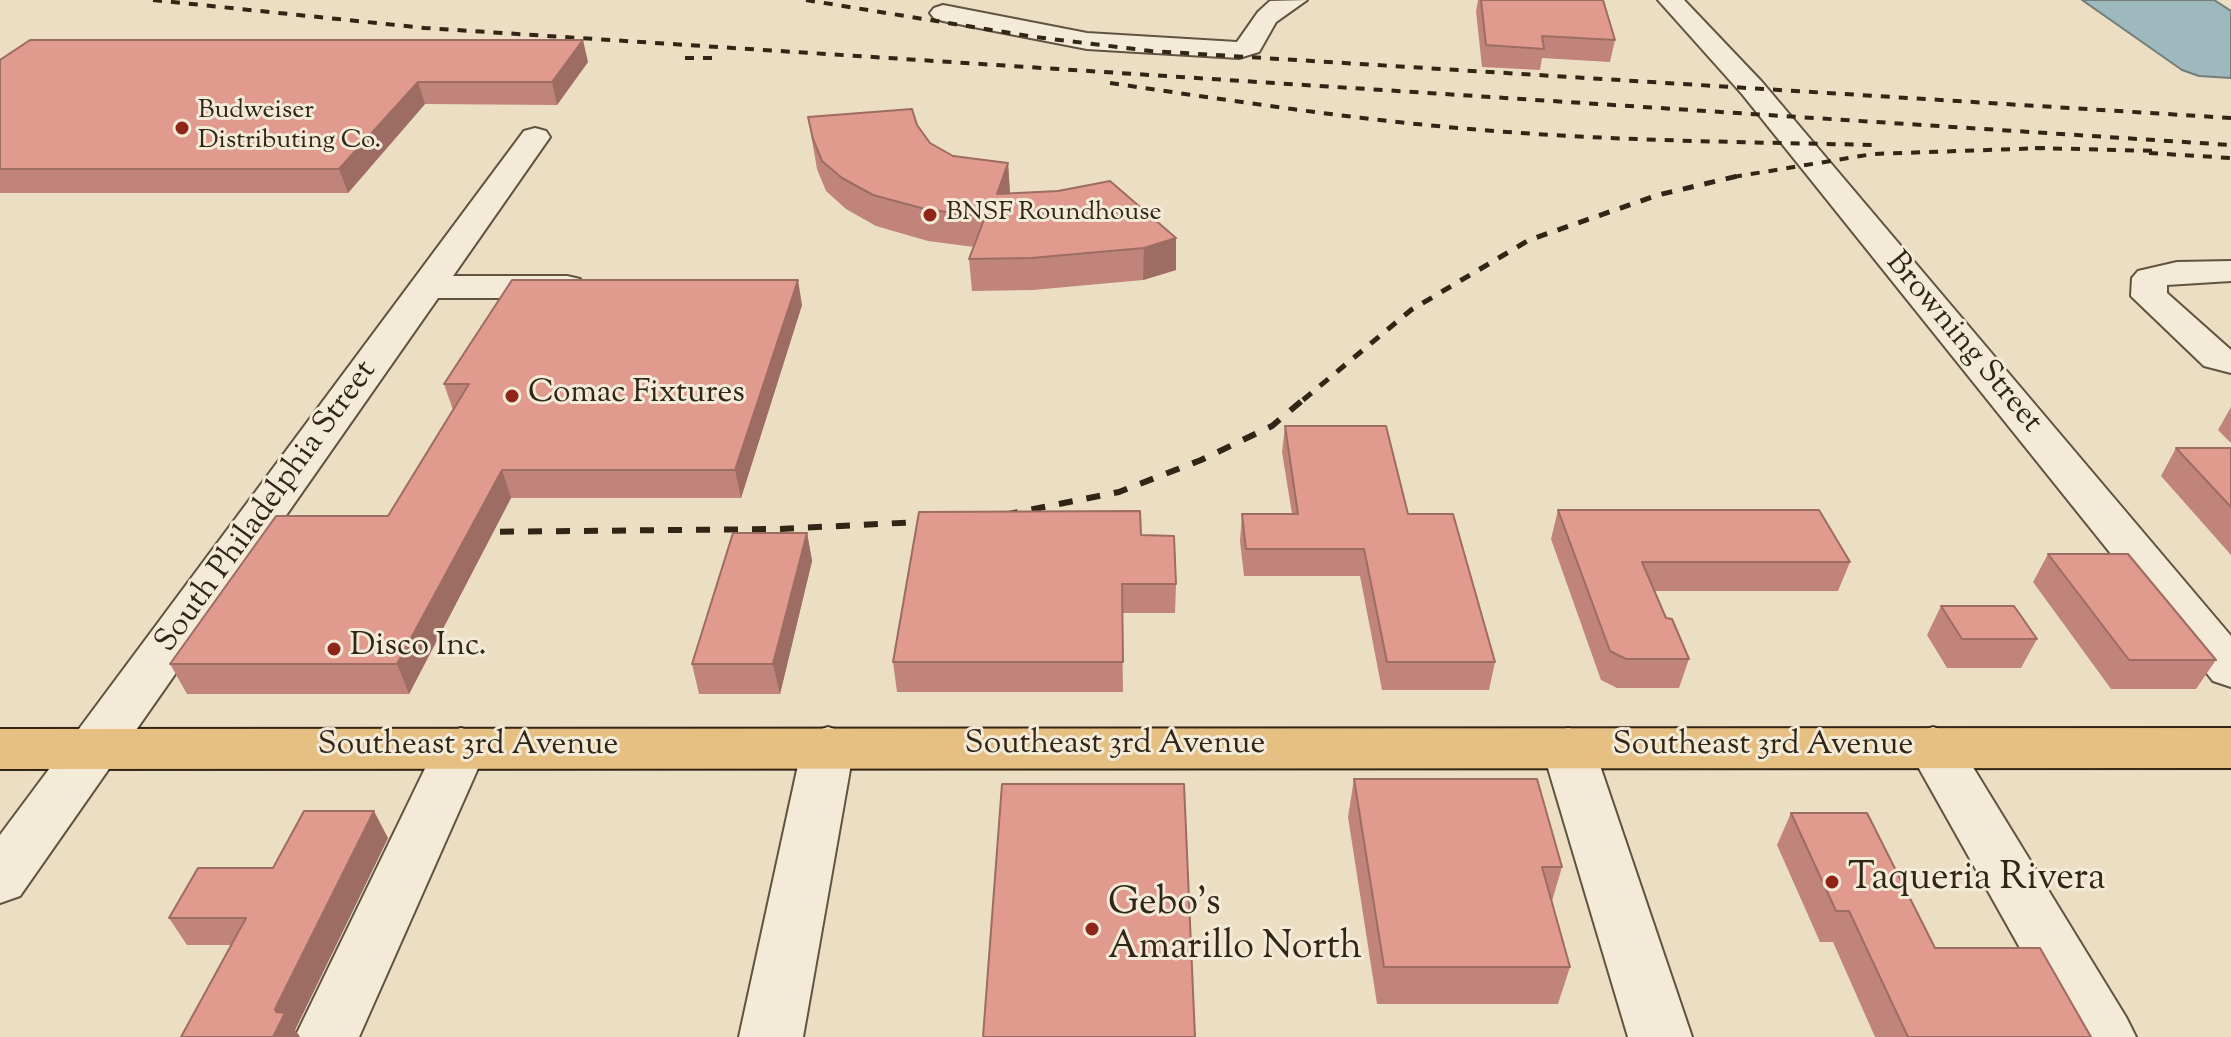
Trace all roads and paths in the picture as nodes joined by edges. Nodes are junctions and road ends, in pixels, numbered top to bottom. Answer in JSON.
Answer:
{"nodes":[{"id":1,"x":1295,"y":0,"type":"edge"},
{"id":2,"x":1680,"y":10,"type":"edge"},
{"id":3,"x":943,"y":13,"type":"dead end"},
{"id":4,"x":535,"y":137,"type":"dead end"},
{"id":5,"x":2231,"y":271,"type":"edge"},
{"id":6,"x":429,"y":287,"type":"junction"},
{"id":7,"x":597,"y":287,"type":"edge"},
{"id":8,"x":2231,"y":362,"type":"edge"},
{"id":9,"x":2231,"y":669,"type":"edge"},
{"id":10,"x":828,"y":747,"type":"junction"},
{"id":11,"x":1933,"y":747,"type":"junction"},
{"id":12,"x":461,"y":748,"type":"junction"},
{"id":13,"x":1568,"y":748,"type":"junction"},
{"id":14,"x":2231,"y":748,"type":"edge"},
{"id":15,"x":0,"y":749,"type":"edge"},
{"id":16,"x":94,"y":749,"type":"junction"},
{"id":17,"x":0,"y":879,"type":"edge"},
{"id":18,"x":327,"y":1037,"type":"edge"},
{"id":19,"x":771,"y":1037,"type":"edge"},
{"id":20,"x":1660,"y":1037,"type":"edge"},
{"id":21,"x":2104,"y":1037,"type":"edge"}],
"edges":[{"from":1,"to":3,"type":"street"},
{"from":2,"to":9,"type":"street","name":"Browning Street"},
{"from":4,"to":6,"type":"street","name":"South Philadelphia Street"},
{"from":5,"to":8,"type":"street"},
{"from":6,"to":7,"type":"street"},
{"from":6,"to":16,"type":"street","name":"South Philadelphia Street"},
{"from":10,"to":12,"type":"main road","name":"Southeast 3rd Avenue"},
{"from":10,"to":13,"type":"main road","name":"Southeast 3rd Avenue"},
{"from":10,"to":19,"type":"street"},
{"from":11,"to":13,"type":"main road","name":"Southeast 3rd Avenue"},
{"from":11,"to":14,"type":"main road","name":"Southeast 3rd Avenue"},
{"from":11,"to":21,"type":"street"},
{"from":12,"to":16,"type":"main road","name":"Southeast 3rd Avenue"},
{"from":12,"to":18,"type":"street"},
{"from":13,"to":20,"type":"street"},
{"from":15,"to":16,"type":"main road","name":"Southeast 3rd Avenue"},
{"from":16,"to":17,"type":"street","name":"South Philadelphia Street"}]}
